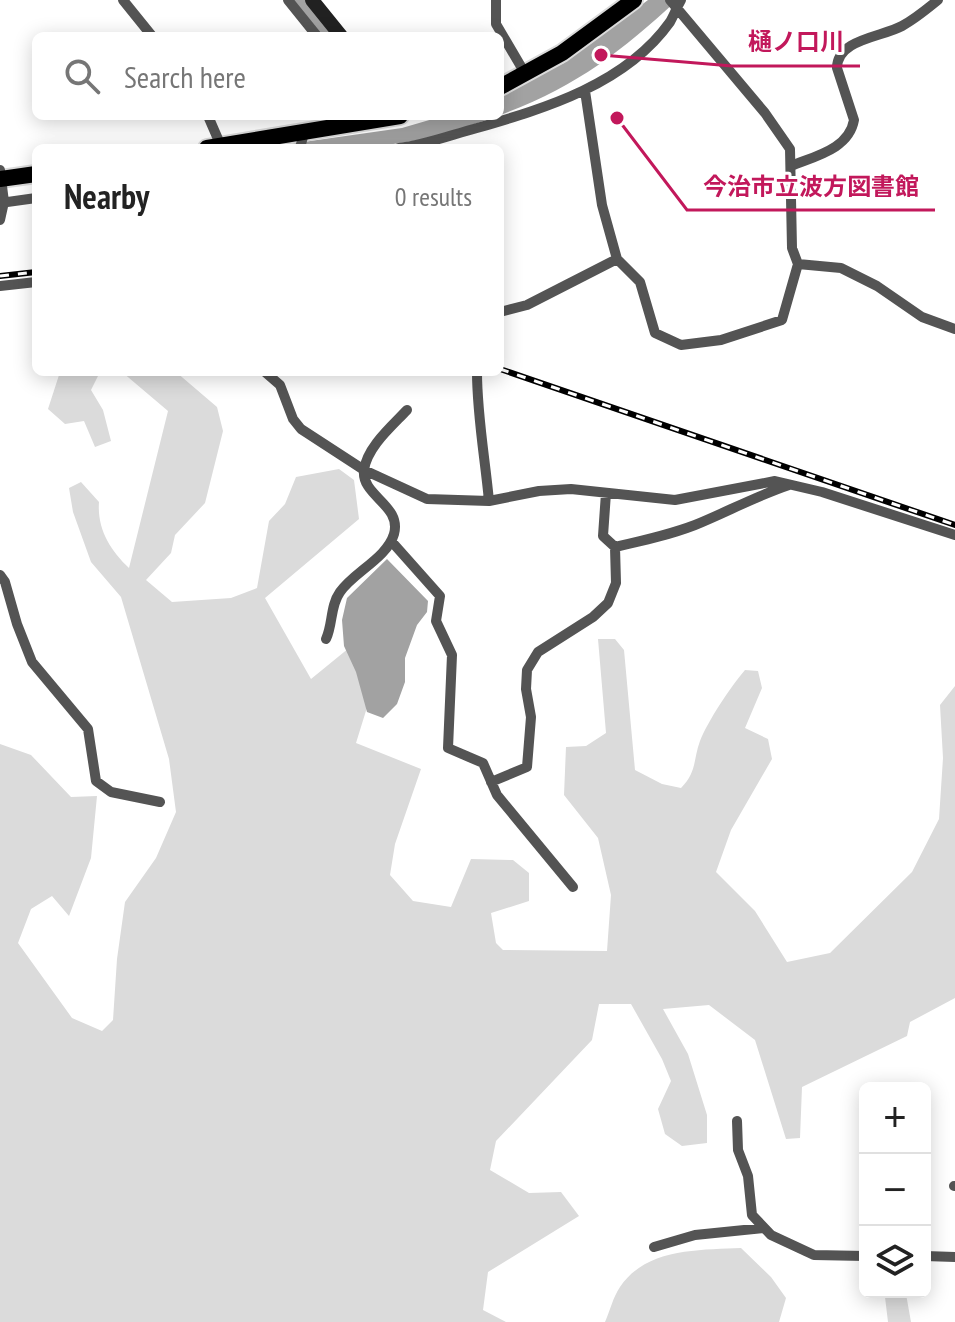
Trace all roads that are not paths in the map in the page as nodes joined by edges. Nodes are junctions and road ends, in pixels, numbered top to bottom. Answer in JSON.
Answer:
{"nodes":[{"id":1,"x":123,"y":0,"type":"edge"},
{"id":2,"x":288,"y":0,"type":"edge"},
{"id":3,"x":312,"y":0,"type":"edge"},
{"id":4,"x":496,"y":0,"type":"edge"},
{"id":5,"x":634,"y":0,"type":"edge"},
{"id":6,"x":938,"y":0,"type":"edge"},
{"id":7,"x":675,"y":3,"type":"edge"},
{"id":8,"x":149,"y":32,"type":"edge"},
{"id":9,"x":314,"y":32,"type":"edge"},
{"id":10,"x":338,"y":32,"type":"edge"},
{"id":11,"x":501,"y":32,"type":"edge"},
{"id":12,"x":504,"y":38,"type":"edge"},
{"id":13,"x":526,"y":75,"type":"junction"},
{"id":14,"x":504,"y":85,"type":"edge"},
{"id":15,"x":585,"y":91,"type":"junction"},
{"id":16,"x":504,"y":119,"type":"edge"},
{"id":17,"x":209,"y":120,"type":"edge"},
{"id":18,"x":381,"y":120,"type":"edge"},
{"id":19,"x":502,"y":120,"type":"edge"},
{"id":20,"x":302,"y":140,"type":"edge"},
{"id":21,"x":213,"y":144,"type":"edge"},
{"id":22,"x":252,"y":144,"type":"edge"},
{"id":23,"x":414,"y":144,"type":"edge"},
{"id":24,"x":791,"y":166,"type":"junction"},
{"id":25,"x":32,"y":174,"type":"edge"},
{"id":26,"x":1,"y":176,"type":"edge"},
{"id":27,"x":32,"y":199,"type":"edge"},
{"id":28,"x":2,"y":203,"type":"edge"},
{"id":29,"x":0,"y":220,"type":"edge"},
{"id":30,"x":617,"y":259,"type":"junction"},
{"id":31,"x":798,"y":264,"type":"junction"},
{"id":32,"x":32,"y":282,"type":"edge"},
{"id":33,"x":0,"y":286,"type":"edge"},
{"id":34,"x":504,"y":311,"type":"edge"},
{"id":35,"x":955,"y":329,"type":"edge"},
{"id":36,"x":270,"y":376,"type":"edge"},
{"id":37,"x":477,"y":376,"type":"edge"},
{"id":38,"x":407,"y":410,"type":"dead end"},
{"id":39,"x":364,"y":470,"type":"junction"},
{"id":40,"x":791,"y":484,"type":"junction"},
{"id":41,"x":606,"y":493,"type":"junction"},
{"id":42,"x":489,"y":501,"type":"junction"},
{"id":43,"x":955,"y":535,"type":"edge"},
{"id":44,"x":392,"y":542,"type":"junction"},
{"id":45,"x":615,"y":547,"type":"junction"},
{"id":46,"x":0,"y":575,"type":"edge"},
{"id":47,"x":326,"y":639,"type":"dead end"},
{"id":48,"x":491,"y":782,"type":"junction"},
{"id":49,"x":160,"y":802,"type":"dead end"},
{"id":50,"x":573,"y":887,"type":"dead end"},
{"id":51,"x":737,"y":1121,"type":"dead end"},
{"id":52,"x":764,"y":1228,"type":"junction"},
{"id":53,"x":654,"y":1247,"type":"dead end"},
{"id":54,"x":859,"y":1256,"type":"edge"},
{"id":55,"x":931,"y":1256,"type":"edge"},
{"id":56,"x":955,"y":1257,"type":"edge"}],
"edges":[{"from":1,"to":8,"type":"street"},
{"from":2,"to":9,"type":"street"},
{"from":3,"to":10,"type":"street"},
{"from":4,"to":11,"type":"street"},
{"from":5,"to":13,"type":"main road"},
{"from":6,"to":24,"type":"street"},
{"from":7,"to":15,"type":"street"},
{"from":7,"to":24,"type":"street"},
{"from":12,"to":13,"type":"street"},
{"from":13,"to":14,"type":"main road"},
{"from":15,"to":16,"type":"street"},
{"from":15,"to":30,"type":"street"},
{"from":17,"to":21,"type":"street"},
{"from":18,"to":20,"type":"main road"},
{"from":19,"to":23,"type":"street"},
{"from":20,"to":22,"type":"main road"},
{"from":24,"to":31,"type":"street"},
{"from":25,"to":26,"type":"main road"},
{"from":26,"to":28,"type":"street"},
{"from":27,"to":28,"type":"street"},
{"from":28,"to":29,"type":"street"},
{"from":30,"to":31,"type":"street"},
{"from":30,"to":34,"type":"street"},
{"from":31,"to":35,"type":"street"},
{"from":32,"to":33,"type":"street"},
{"from":36,"to":39,"type":"street"},
{"from":37,"to":42,"type":"street"},
{"from":38,"to":39,"type":"street"},
{"from":39,"to":42,"type":"street"},
{"from":39,"to":44,"type":"street"},
{"from":40,"to":41,"type":"street"},
{"from":40,"to":43,"type":"street"},
{"from":40,"to":45,"type":"street"},
{"from":41,"to":42,"type":"street"},
{"from":41,"to":45,"type":"street"},
{"from":44,"to":47,"type":"street"},
{"from":44,"to":48,"type":"street"},
{"from":45,"to":48,"type":"street"},
{"from":46,"to":49,"type":"street"},
{"from":48,"to":50,"type":"street"},
{"from":51,"to":52,"type":"street"},
{"from":52,"to":53,"type":"street"},
{"from":52,"to":54,"type":"street"},
{"from":55,"to":56,"type":"street"}]}
